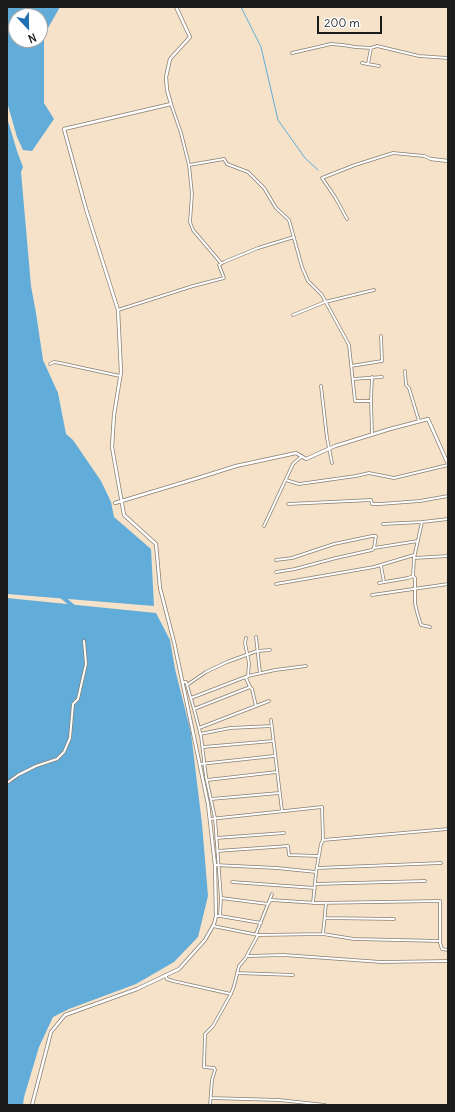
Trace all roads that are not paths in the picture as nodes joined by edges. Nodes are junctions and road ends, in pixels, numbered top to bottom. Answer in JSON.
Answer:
{"nodes":[{"id":1,"x":176,"y":7,"type":"edge"},
{"id":2,"x":371,"y":48,"type":"junction"},
{"id":3,"x":292,"y":53,"type":"dead end"},
{"id":4,"x":448,"y":58,"type":"edge"},
{"id":5,"x":362,"y":62,"type":"dead end"},
{"id":6,"x":368,"y":64,"type":"junction"},
{"id":7,"x":379,"y":66,"type":"dead end"},
{"id":8,"x":171,"y":104,"type":"junction"},
{"id":9,"x":432,"y":159,"type":"joint"},
{"id":10,"x":448,"y":161,"type":"edge"},
{"id":11,"x":189,"y":165,"type":"junction"},
{"id":12,"x":347,"y":219,"type":"dead end"},
{"id":13,"x":294,"y":237,"type":"junction"},
{"id":14,"x":221,"y":264,"type":"junction"},
{"id":15,"x":374,"y":290,"type":"dead end"},
{"id":16,"x":325,"y":302,"type":"junction"},
{"id":17,"x":118,"y":310,"type":"junction"},
{"id":18,"x":293,"y":315,"type":"dead end"},
{"id":19,"x":382,"y":336,"type":"dead end"},
{"id":20,"x":50,"y":364,"type":"dead end"},
{"id":21,"x":351,"y":366,"type":"junction"},
{"id":22,"x":405,"y":371,"type":"dead end"},
{"id":23,"x":120,"y":376,"type":"junction"},
{"id":24,"x":372,"y":377,"type":"junction"},
{"id":25,"x":382,"y":377,"type":"dead end"},
{"id":26,"x":353,"y":379,"type":"junction"},
{"id":27,"x":322,"y":386,"type":"dead end"},
{"id":28,"x":371,"y":401,"type":"junction"},
{"id":29,"x":419,"y":421,"type":"junction"},
{"id":30,"x":372,"y":434,"type":"junction"},
{"id":31,"x":329,"y":448,"type":"junction"},
{"id":32,"x":302,"y":456,"type":"junction"},
{"id":33,"x":332,"y":463,"type":"dead end"},
{"id":34,"x":448,"y":465,"type":"edge"},
{"id":35,"x":286,"y":480,"type":"junction"},
{"id":36,"x":448,"y":496,"type":"edge"},
{"id":37,"x":121,"y":501,"type":"junction"},
{"id":38,"x":115,"y":503,"type":"dead end"},
{"id":39,"x":288,"y":504,"type":"dead end"},
{"id":40,"x":448,"y":519,"type":"edge"},
{"id":41,"x":422,"y":522,"type":"junction"},
{"id":42,"x":383,"y":524,"type":"dead end"},
{"id":43,"x":264,"y":526,"type":"dead end"},
{"id":44,"x":418,"y":541,"type":"junction"},
{"id":45,"x":374,"y":548,"type":"junction"},
{"id":46,"x":448,"y":556,"type":"edge"},
{"id":47,"x":414,"y":557,"type":"junction"},
{"id":48,"x":276,"y":560,"type":"dead end"},
{"id":49,"x":381,"y":565,"type":"junction"},
{"id":50,"x":276,"y":572,"type":"dead end"},
{"id":51,"x":413,"y":576,"type":"junction"},
{"id":52,"x":384,"y":582,"type":"junction"},
{"id":53,"x":379,"y":583,"type":"dead end"},
{"id":54,"x":276,"y":584,"type":"dead end"},
{"id":55,"x":448,"y":584,"type":"edge"},
{"id":56,"x":416,"y":588,"type":"junction"},
{"id":57,"x":372,"y":595,"type":"dead end"},
{"id":58,"x":430,"y":627,"type":"dead end"},
{"id":59,"x":256,"y":637,"type":"dead end"},
{"id":60,"x":246,"y":638,"type":"dead end"},
{"id":61,"x":84,"y":641,"type":"dead end"},
{"id":62,"x":270,"y":650,"type":"dead end"},
{"id":63,"x":258,"y":652,"type":"junction"},
{"id":64,"x":248,"y":656,"type":"junction"},
{"id":65,"x":306,"y":666,"type":"dead end"},
{"id":66,"x":260,"y":673,"type":"junction"},
{"id":67,"x":248,"y":676,"type":"junction"},
{"id":68,"x":183,"y":682,"type":"junction"},
{"id":69,"x":187,"y":684,"type":"junction"},
{"id":70,"x":250,"y":687,"type":"junction"},
{"id":71,"x":191,"y":698,"type":"junction"},
{"id":72,"x":269,"y":701,"type":"dead end"},
{"id":73,"x":256,"y":706,"type":"junction"},
{"id":74,"x":194,"y":709,"type":"junction"},
{"id":75,"x":271,"y":720,"type":"dead end"},
{"id":76,"x":272,"y":726,"type":"junction"},
{"id":77,"x":199,"y":728,"type":"junction"},
{"id":78,"x":200,"y":734,"type":"junction"},
{"id":79,"x":273,"y":741,"type":"junction"},
{"id":80,"x":202,"y":747,"type":"junction"},
{"id":81,"x":275,"y":756,"type":"junction"},
{"id":82,"x":205,"y":763,"type":"junction"},
{"id":83,"x":200,"y":764,"type":"junction"},
{"id":84,"x":277,"y":772,"type":"junction"},
{"id":85,"x":207,"y":780,"type":"junction"},
{"id":86,"x":7,"y":783,"type":"edge"},
{"id":87,"x":279,"y":793,"type":"junction"},
{"id":88,"x":211,"y":799,"type":"junction"},
{"id":89,"x":282,"y":811,"type":"junction"},
{"id":90,"x":215,"y":818,"type":"junction"},
{"id":91,"x":210,"y":819,"type":"junction"},
{"id":92,"x":448,"y":829,"type":"edge"},
{"id":93,"x":284,"y":833,"type":"dead end"},
{"id":94,"x":216,"y":838,"type":"junction"},
{"id":95,"x":323,"y":840,"type":"junction"},
{"id":96,"x":217,"y":851,"type":"junction"},
{"id":97,"x":319,"y":856,"type":"junction"},
{"id":98,"x":441,"y":863,"type":"dead end"},
{"id":99,"x":216,"y":866,"type":"junction"},
{"id":100,"x":317,"y":868,"type":"junction"},
{"id":101,"x":316,"y":872,"type":"junction"},
{"id":102,"x":425,"y":881,"type":"dead end"},
{"id":103,"x":232,"y":882,"type":"dead end"},
{"id":104,"x":315,"y":884,"type":"junction"},
{"id":105,"x":315,"y":888,"type":"junction"},
{"id":106,"x":272,"y":894,"type":"dead end"},
{"id":107,"x":220,"y":898,"type":"junction"},
{"id":108,"x":313,"y":903,"type":"junction"},
{"id":109,"x":326,"y":903,"type":"junction"},
{"id":110,"x":268,"y":904,"type":"junction"},
{"id":111,"x":216,"y":916,"type":"junction"},
{"id":112,"x":220,"y":916,"type":"junction"},
{"id":113,"x":325,"y":918,"type":"junction"},
{"id":114,"x":394,"y":919,"type":"dead end"},
{"id":115,"x":261,"y":923,"type":"junction"},
{"id":116,"x":213,"y":926,"type":"junction"},
{"id":117,"x":257,"y":934,"type":"junction"},
{"id":118,"x":323,"y":934,"type":"junction"},
{"id":119,"x":440,"y":940,"type":"junction"},
{"id":120,"x":448,"y":950,"type":"edge"},
{"id":121,"x":247,"y":956,"type":"junction"},
{"id":122,"x":448,"y":961,"type":"edge"},
{"id":123,"x":237,"y":973,"type":"junction"},
{"id":124,"x":293,"y":975,"type":"dead end"},
{"id":125,"x":164,"y":976,"type":"junction"},
{"id":126,"x":231,"y":994,"type":"junction"},
{"id":127,"x":211,"y":1098,"type":"junction"},
{"id":128,"x":32,"y":1105,"type":"edge"},
{"id":129,"x":210,"y":1105,"type":"edge"},
{"id":130,"x":325,"y":1105,"type":"edge"}],
"edges":[{"from":1,"to":8,"type":"street"},
{"from":2,"to":3,"type":"street"},
{"from":2,"to":4,"type":"street"},
{"from":2,"to":6,"type":"street"},
{"from":5,"to":6,"type":"street"},
{"from":6,"to":7,"type":"street"},
{"from":8,"to":11,"type":"street"},
{"from":8,"to":17,"type":"street"},
{"from":9,"to":10,"type":"street"},
{"from":9,"to":12,"type":"street"},
{"from":11,"to":13,"type":"street"},
{"from":11,"to":14,"type":"street"},
{"from":13,"to":14,"type":"street"},
{"from":13,"to":16,"type":"street"},
{"from":14,"to":17,"type":"street"},
{"from":15,"to":16,"type":"street"},
{"from":16,"to":18,"type":"street"},
{"from":16,"to":21,"type":"street"},
{"from":17,"to":23,"type":"street"},
{"from":19,"to":21,"type":"street"},
{"from":20,"to":23,"type":"street"},
{"from":21,"to":26,"type":"street"},
{"from":22,"to":29,"type":"street"},
{"from":23,"to":37,"type":"street"},
{"from":24,"to":25,"type":"street"},
{"from":24,"to":26,"type":"street"},
{"from":24,"to":28,"type":"street"},
{"from":26,"to":28,"type":"street"},
{"from":27,"to":31,"type":"street"},
{"from":28,"to":30,"type":"street"},
{"from":29,"to":30,"type":"street"},
{"from":29,"to":34,"type":"street"},
{"from":30,"to":31,"type":"street"},
{"from":31,"to":32,"type":"street"},
{"from":31,"to":33,"type":"street"},
{"from":32,"to":35,"type":"street"},
{"from":32,"to":37,"type":"street"},
{"from":34,"to":35,"type":"street"},
{"from":35,"to":43,"type":"street"},
{"from":36,"to":39,"type":"street"},
{"from":37,"to":38,"type":"street"},
{"from":37,"to":68,"type":"street"},
{"from":40,"to":41,"type":"street"},
{"from":41,"to":42,"type":"street"},
{"from":41,"to":44,"type":"street"},
{"from":44,"to":45,"type":"street"},
{"from":44,"to":47,"type":"street"},
{"from":45,"to":48,"type":"street"},
{"from":45,"to":50,"type":"street"},
{"from":46,"to":47,"type":"street"},
{"from":47,"to":49,"type":"street"},
{"from":47,"to":51,"type":"street"},
{"from":49,"to":52,"type":"street"},
{"from":49,"to":54,"type":"street"},
{"from":51,"to":52,"type":"street"},
{"from":51,"to":56,"type":"street"},
{"from":52,"to":53,"type":"street"},
{"from":55,"to":56,"type":"street"},
{"from":56,"to":57,"type":"street"},
{"from":56,"to":58,"type":"street"},
{"from":59,"to":63,"type":"street"},
{"from":60,"to":64,"type":"street"},
{"from":61,"to":86,"type":"street"},
{"from":62,"to":63,"type":"street"},
{"from":63,"to":64,"type":"street"},
{"from":63,"to":66,"type":"street"},
{"from":64,"to":67,"type":"street"},
{"from":64,"to":69,"type":"street"},
{"from":65,"to":66,"type":"street"},
{"from":66,"to":67,"type":"street"},
{"from":67,"to":70,"type":"street"},
{"from":67,"to":71,"type":"street"},
{"from":68,"to":69,"type":"street"},
{"from":68,"to":83,"type":"street"},
{"from":69,"to":71,"type":"street"},
{"from":70,"to":73,"type":"street"},
{"from":70,"to":74,"type":"street"},
{"from":71,"to":74,"type":"street"},
{"from":72,"to":73,"type":"street"},
{"from":73,"to":77,"type":"street"},
{"from":74,"to":77,"type":"street"},
{"from":75,"to":76,"type":"street"},
{"from":76,"to":78,"type":"street"},
{"from":76,"to":79,"type":"street"},
{"from":77,"to":78,"type":"street"},
{"from":78,"to":80,"type":"street"},
{"from":79,"to":80,"type":"street"},
{"from":79,"to":81,"type":"street"},
{"from":80,"to":82,"type":"street"},
{"from":81,"to":82,"type":"street"},
{"from":81,"to":84,"type":"street"},
{"from":82,"to":83,"type":"street"},
{"from":82,"to":85,"type":"street"},
{"from":83,"to":91,"type":"street"},
{"from":84,"to":85,"type":"street"},
{"from":84,"to":87,"type":"street"},
{"from":85,"to":88,"type":"street"},
{"from":87,"to":88,"type":"street"},
{"from":87,"to":89,"type":"street"},
{"from":88,"to":90,"type":"street"},
{"from":89,"to":90,"type":"street"},
{"from":89,"to":95,"type":"street"},
{"from":90,"to":91,"type":"street"},
{"from":90,"to":94,"type":"street"},
{"from":91,"to":99,"type":"street"},
{"from":92,"to":95,"type":"street"},
{"from":93,"to":94,"type":"street"},
{"from":94,"to":96,"type":"street"},
{"from":95,"to":97,"type":"street"},
{"from":96,"to":97,"type":"street"},
{"from":96,"to":99,"type":"street"},
{"from":97,"to":100,"type":"street"},
{"from":98,"to":100,"type":"street"},
{"from":99,"to":101,"type":"street"},
{"from":99,"to":107,"type":"street"},
{"from":99,"to":111,"type":"street"},
{"from":100,"to":101,"type":"street"},
{"from":101,"to":104,"type":"street"},
{"from":102,"to":104,"type":"street"},
{"from":103,"to":105,"type":"street"},
{"from":104,"to":105,"type":"street"},
{"from":105,"to":108,"type":"street"},
{"from":106,"to":110,"type":"street"},
{"from":107,"to":110,"type":"street"},
{"from":107,"to":112,"type":"street"},
{"from":108,"to":109,"type":"street"},
{"from":108,"to":110,"type":"street"},
{"from":109,"to":113,"type":"street"},
{"from":109,"to":119,"type":"street"},
{"from":110,"to":115,"type":"street"},
{"from":111,"to":112,"type":"street"},
{"from":111,"to":116,"type":"street"},
{"from":112,"to":115,"type":"street"},
{"from":113,"to":114,"type":"street"},
{"from":113,"to":118,"type":"street"},
{"from":115,"to":117,"type":"street"},
{"from":116,"to":117,"type":"street"},
{"from":116,"to":125,"type":"street"},
{"from":117,"to":118,"type":"street"},
{"from":117,"to":121,"type":"street"},
{"from":118,"to":119,"type":"street"},
{"from":119,"to":120,"type":"street"},
{"from":121,"to":122,"type":"street"},
{"from":121,"to":123,"type":"street"},
{"from":123,"to":124,"type":"street"},
{"from":123,"to":126,"type":"street"},
{"from":125,"to":126,"type":"street"},
{"from":125,"to":128,"type":"street"},
{"from":126,"to":127,"type":"street"},
{"from":127,"to":129,"type":"street"},
{"from":127,"to":130,"type":"street"}]}
